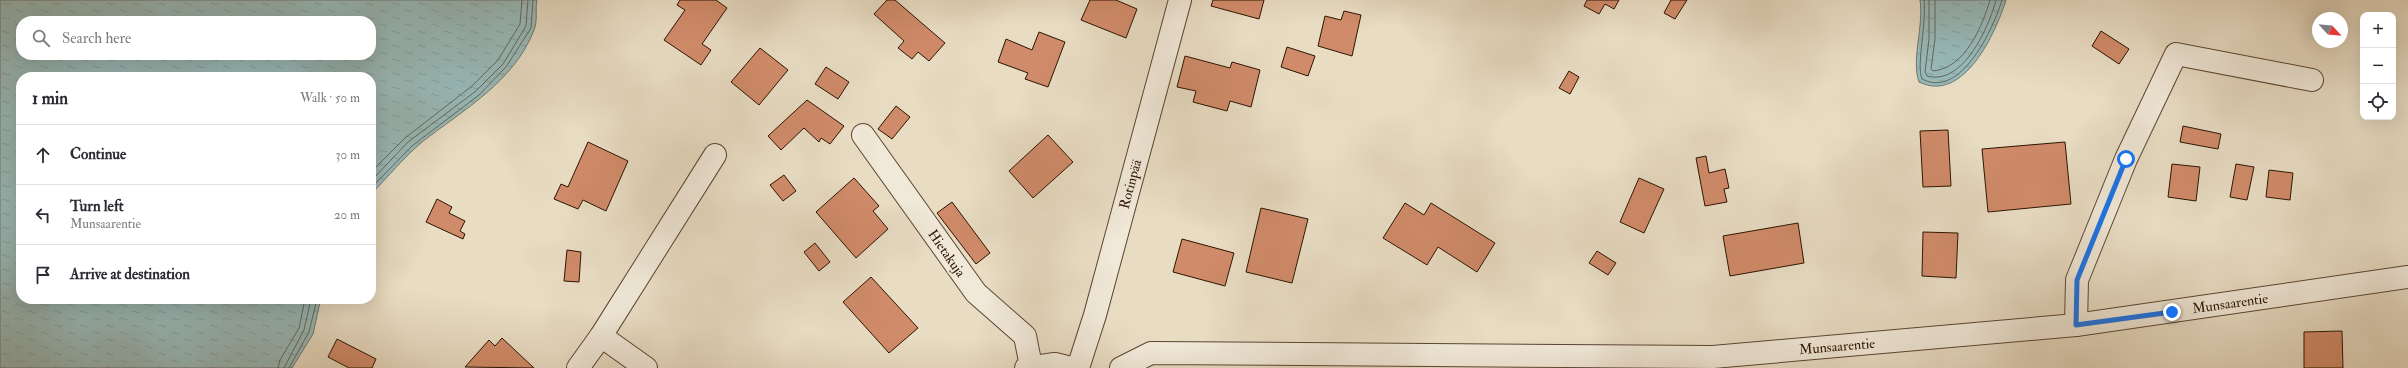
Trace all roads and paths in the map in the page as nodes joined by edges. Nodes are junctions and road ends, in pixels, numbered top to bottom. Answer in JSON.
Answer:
{"nodes":[{"id":1,"x":1180,"y":0,"type":"edge"},
{"id":2,"x":2312,"y":80,"type":"dead end"},
{"id":3,"x":863,"y":135,"type":"dead end"},
{"id":4,"x":715,"y":155,"type":"dead end"},
{"id":5,"x":2408,"y":277,"type":"edge"},
{"id":6,"x":2076,"y":325,"type":"junction"},
{"id":7,"x":601,"y":336,"type":"junction"},
{"id":8,"x":1713,"y":363,"type":"edge"},
{"id":9,"x":1029,"y":367,"type":"edge"},
{"id":10,"x":578,"y":368,"type":"edge"},
{"id":11,"x":646,"y":368,"type":"edge"},
{"id":12,"x":1071,"y":368,"type":"edge"},
{"id":13,"x":1078,"y":368,"type":"edge"},
{"id":14,"x":1121,"y":368,"type":"edge"}],
"edges":[{"from":1,"to":13,"type":"street","name":"Rotinpää"},
{"from":2,"to":6,"type":"street"},
{"from":3,"to":9,"type":"street","name":"Hietakuja"},
{"from":4,"to":7,"type":"street"},
{"from":5,"to":6,"type":"street","name":"Munsaarentie"},
{"from":6,"to":8,"type":"street","name":"Munsaarentie"},
{"from":7,"to":10,"type":"street"},
{"from":7,"to":11,"type":"street"},
{"from":8,"to":14,"type":"street","name":"Munsaarentie"},
{"from":9,"to":12,"type":"street"}]}
